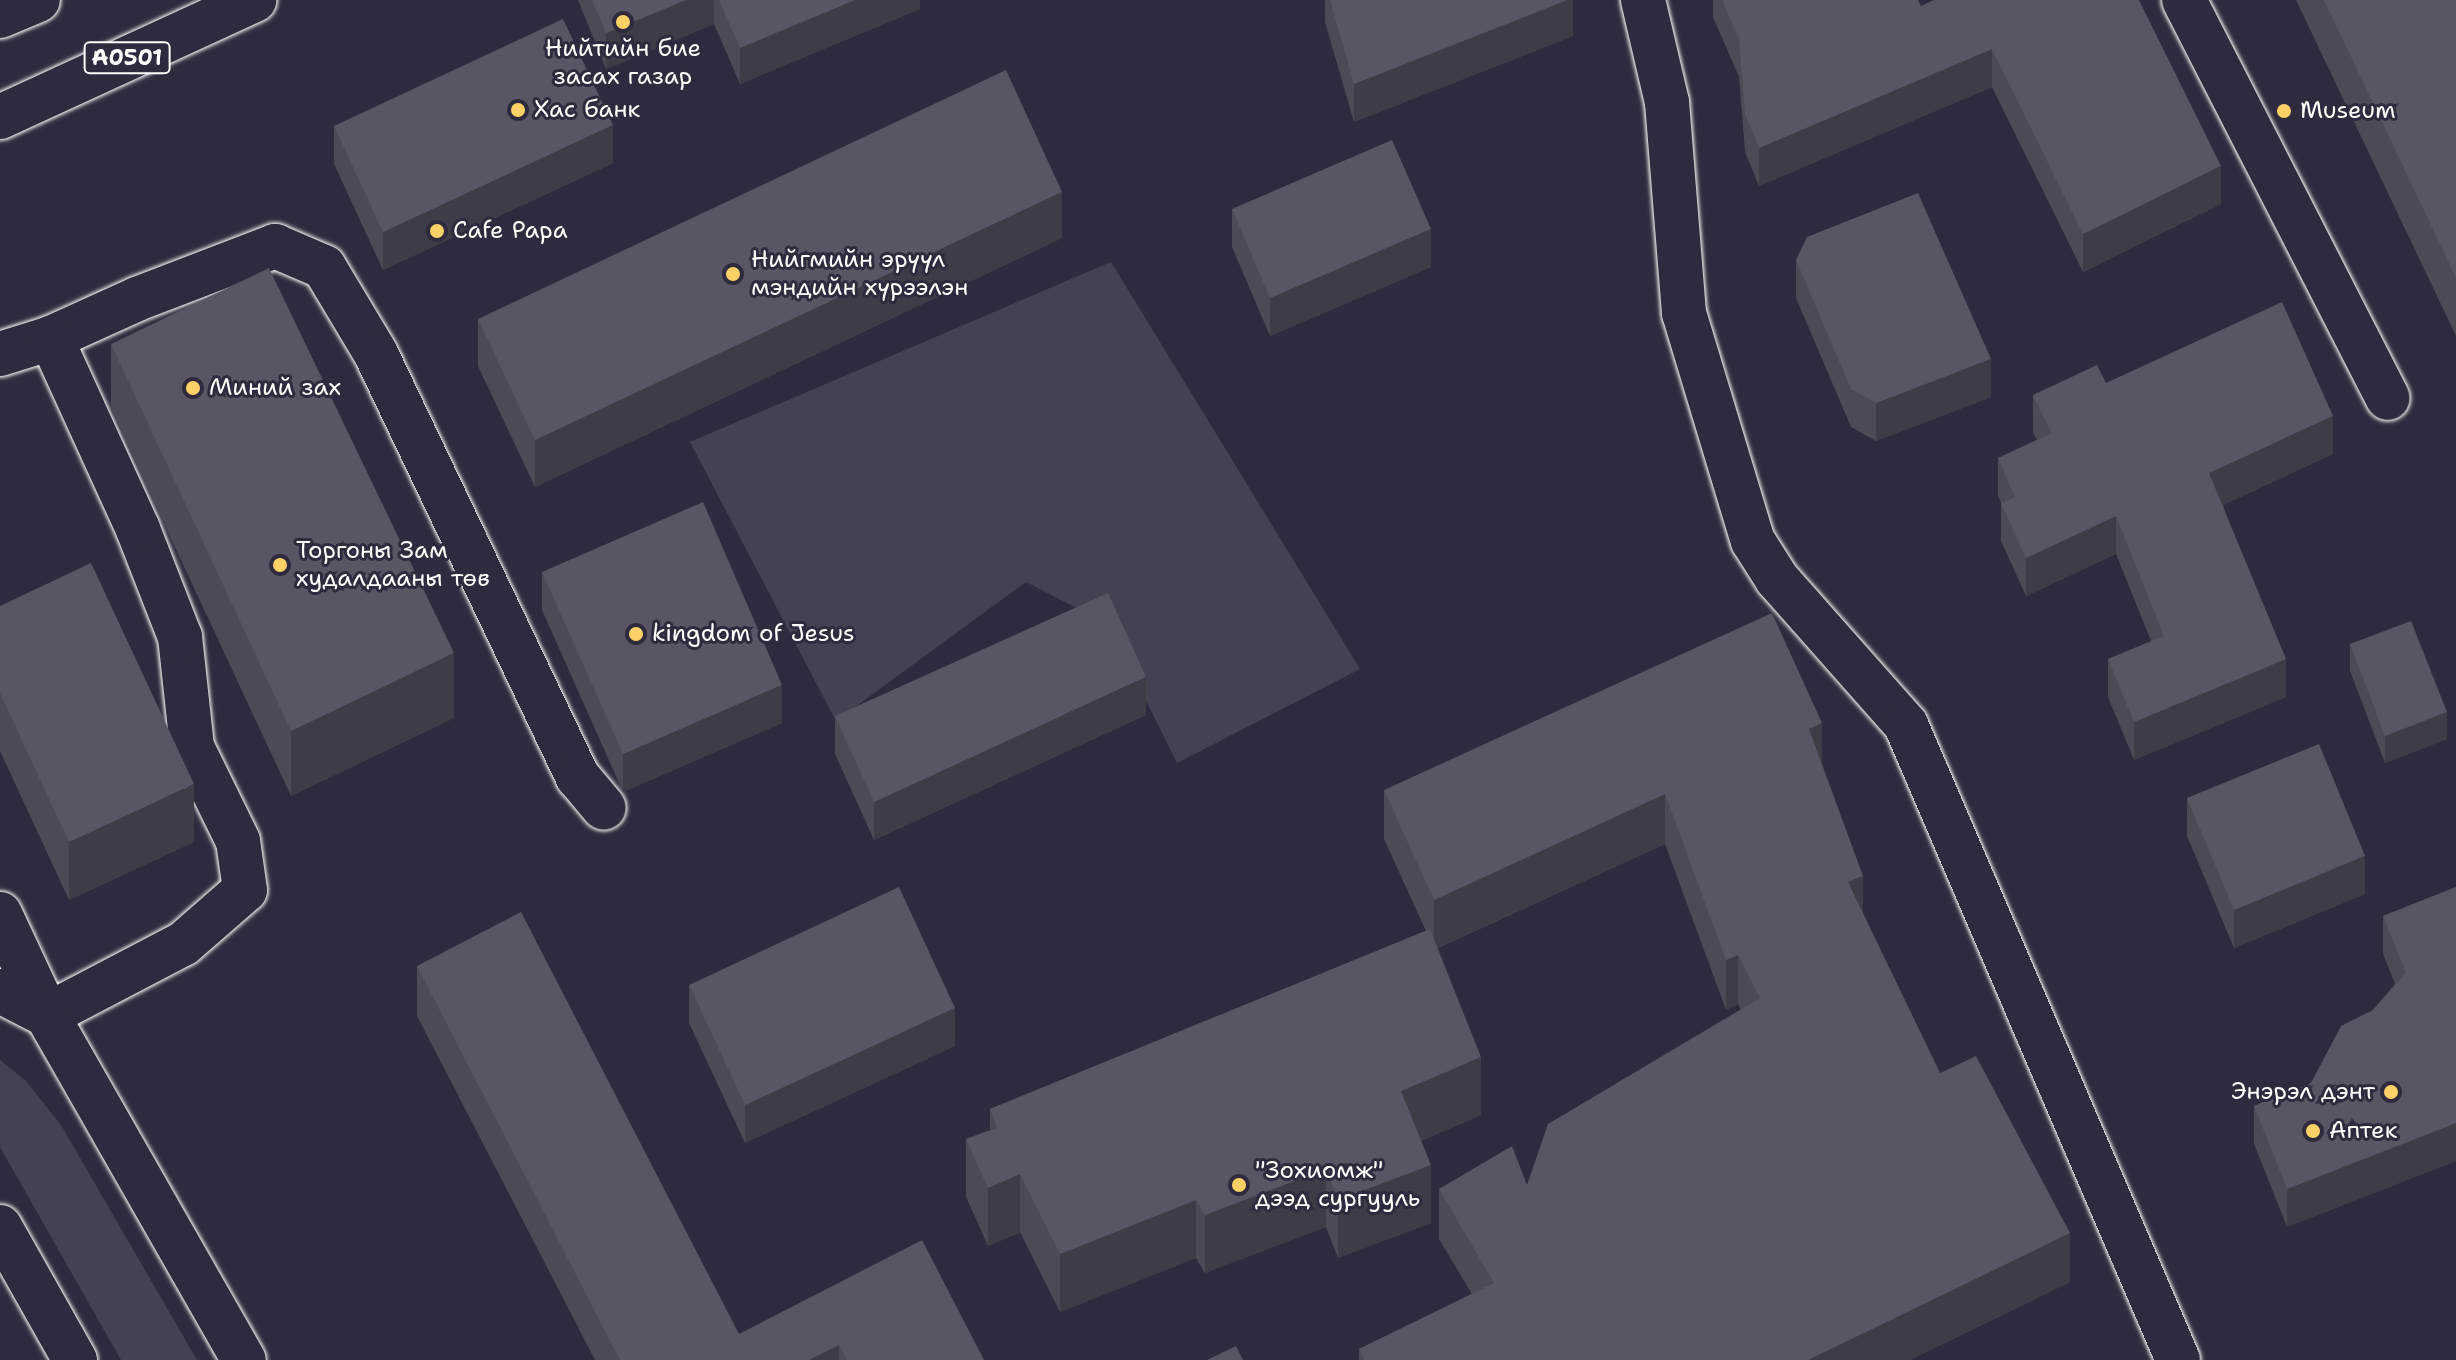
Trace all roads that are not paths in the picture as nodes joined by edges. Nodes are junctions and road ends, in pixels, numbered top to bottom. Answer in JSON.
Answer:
{"nodes":[{"id":1,"x":26,"y":0,"type":"edge"},
{"id":2,"x":38,"y":0,"type":"edge"},
{"id":3,"x":254,"y":0,"type":"edge"},
{"id":4,"x":1643,"y":0,"type":"edge"},
{"id":5,"x":2184,"y":0,"type":"edge"},
{"id":6,"x":0,"y":5,"type":"edge"},
{"id":7,"x":0,"y":16,"type":"edge"},
{"id":8,"x":0,"y":117,"type":"edge"},
{"id":9,"x":51,"y":338,"type":"junction"},
{"id":10,"x":0,"y":354,"type":"edge"},
{"id":11,"x":2388,"y":398,"type":"dead end"},
{"id":12,"x":604,"y":808,"type":"dead end"},
{"id":13,"x":0,"y":914,"type":"edge"},
{"id":14,"x":0,"y":991,"type":"edge"},
{"id":15,"x":47,"y":1015,"type":"junction"},
{"id":16,"x":0,"y":1227,"type":"edge"},
{"id":17,"x":75,"y":1360,"type":"edge"},
{"id":18,"x":244,"y":1360,"type":"edge"},
{"id":19,"x":2178,"y":1360,"type":"edge"}],
"edges":[{"from":1,"to":6,"type":"main road"},
{"from":2,"to":7,"type":"main road"},
{"from":3,"to":8,"type":"main road","number":"A0501"},
{"from":4,"to":19,"type":"main road"},
{"from":5,"to":11,"type":"main road"},
{"from":9,"to":10,"type":"main road"},
{"from":9,"to":12,"type":"main road"},
{"from":9,"to":15,"type":"main road"},
{"from":13,"to":15,"type":"main road"},
{"from":14,"to":15,"type":"main road"},
{"from":15,"to":18,"type":"main road"},
{"from":16,"to":17,"type":"main road"}]}
